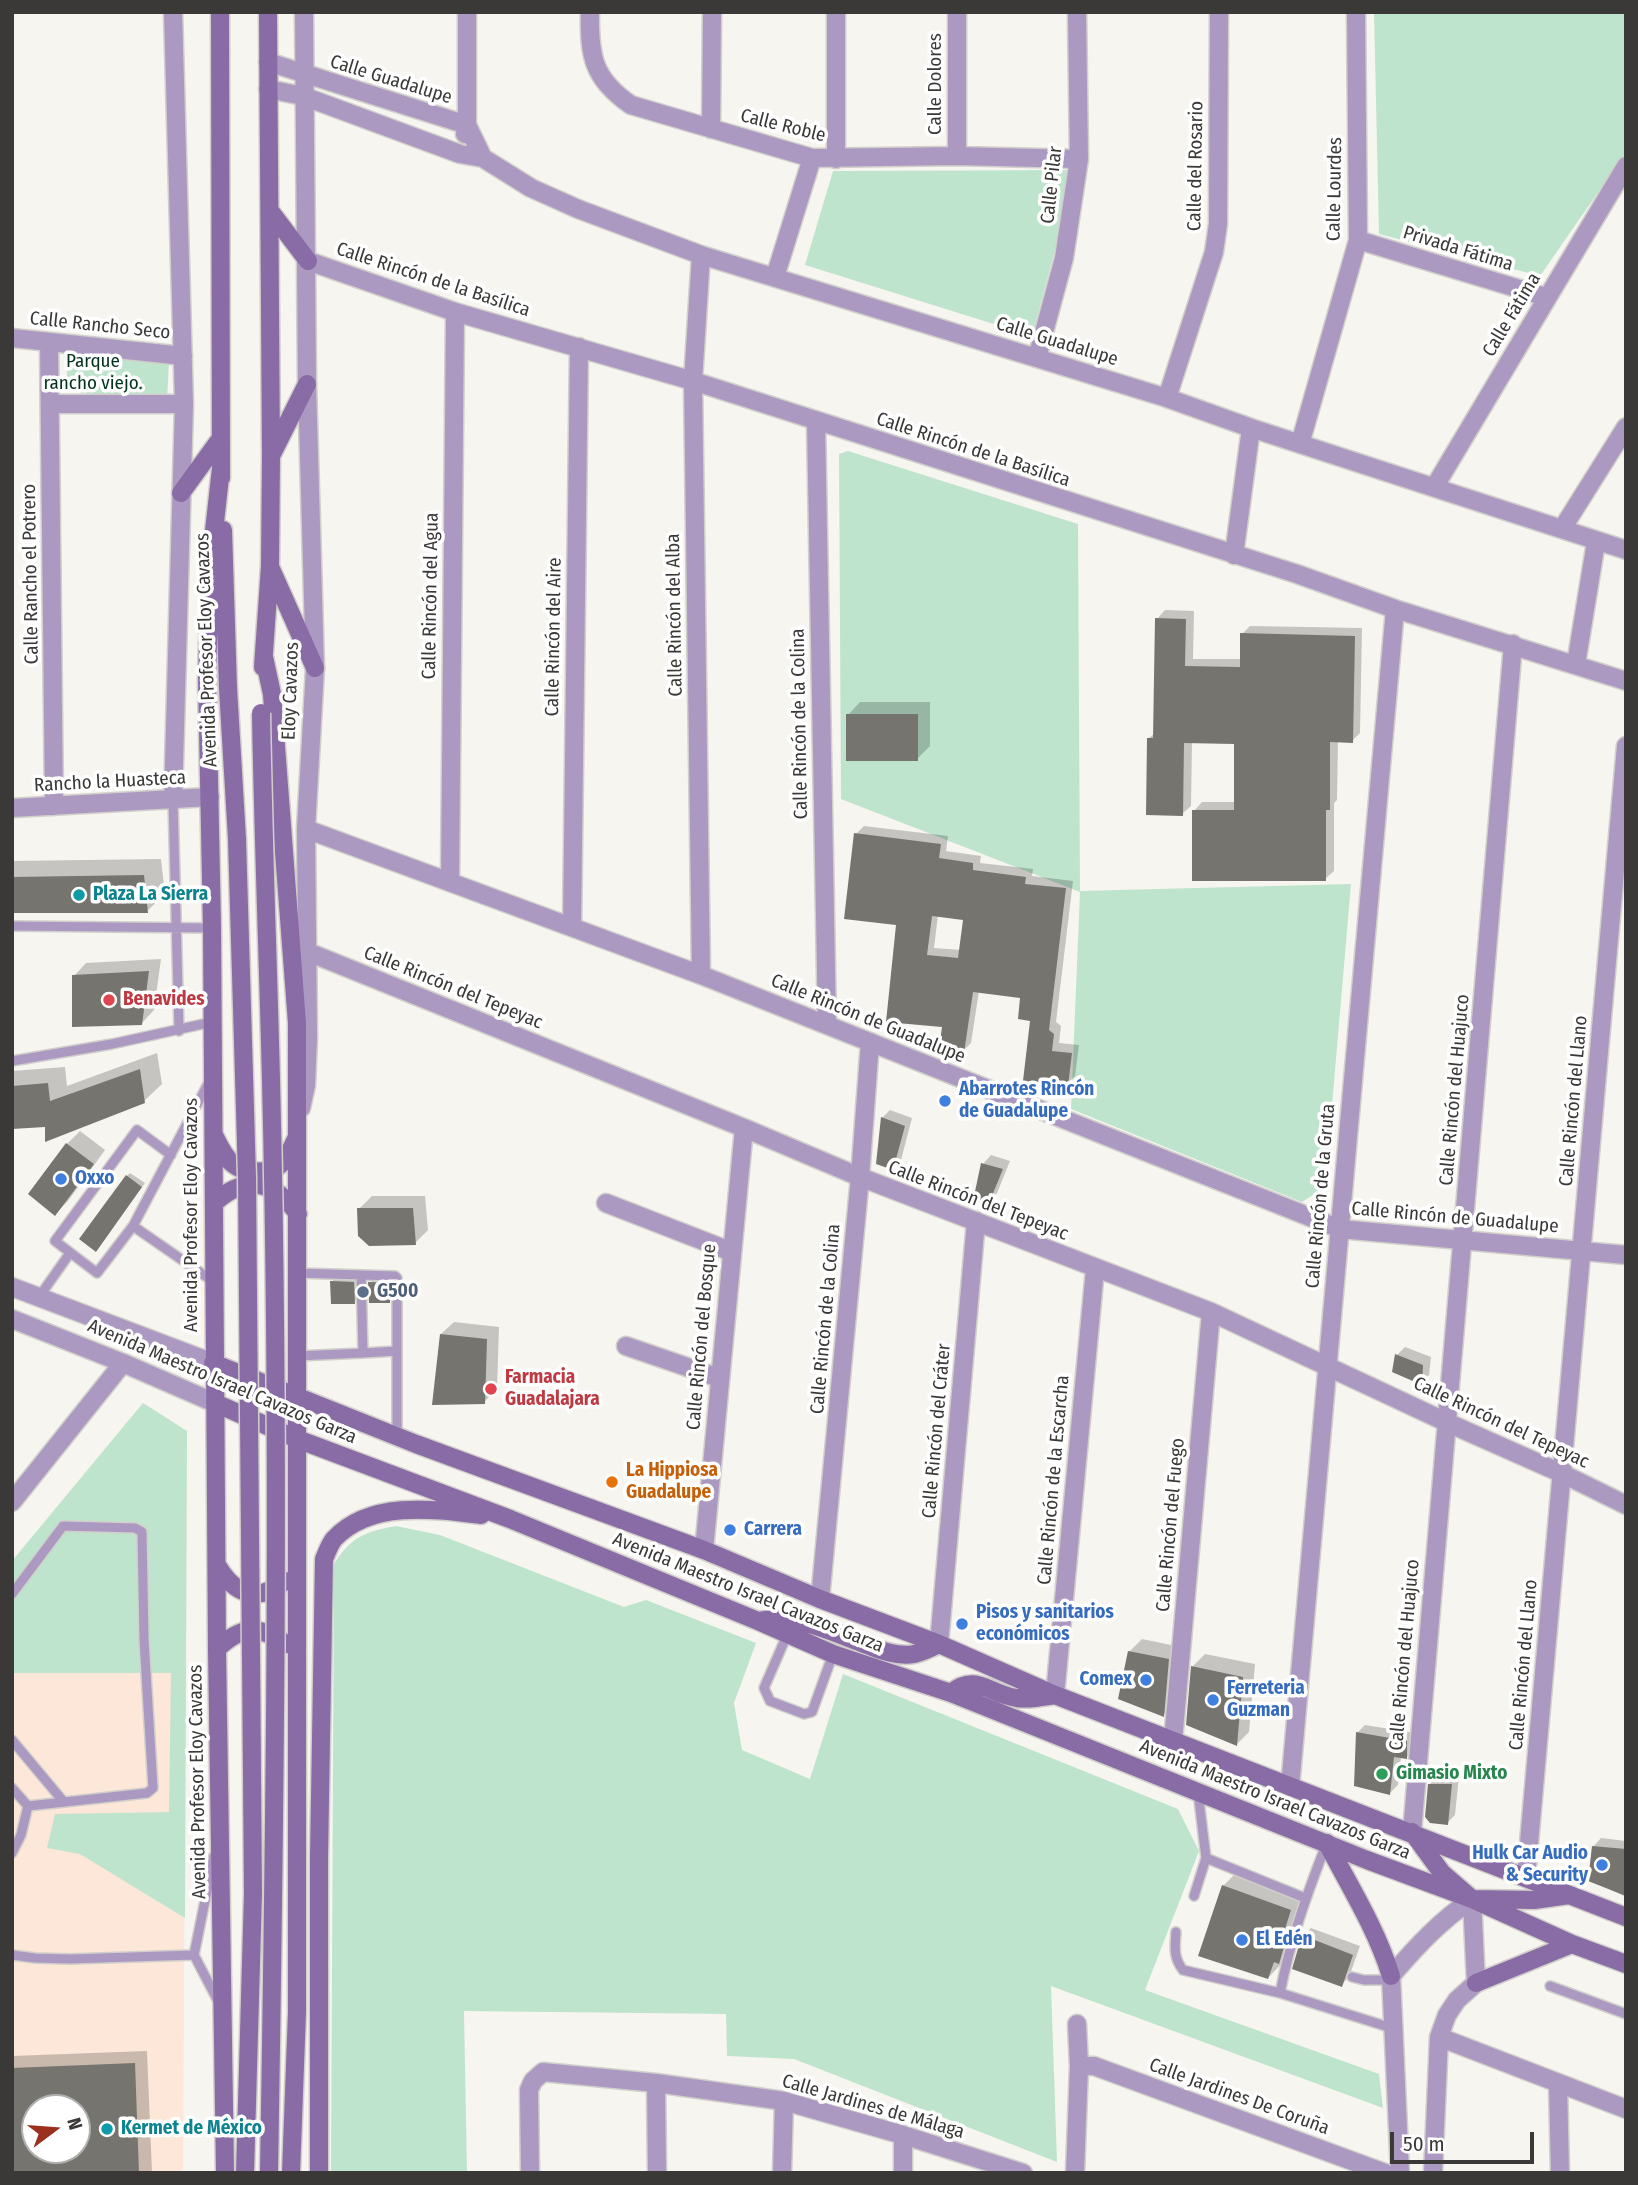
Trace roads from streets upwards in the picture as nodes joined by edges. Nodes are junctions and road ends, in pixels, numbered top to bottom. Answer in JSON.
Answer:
{"nodes":[{"id":1,"x":173,"y":12,"type":"edge"},
{"id":2,"x":220,"y":12,"type":"edge"},
{"id":3,"x":268,"y":12,"type":"edge"},
{"id":4,"x":304,"y":12,"type":"edge"},
{"id":5,"x":467,"y":12,"type":"edge"},
{"id":6,"x":590,"y":12,"type":"edge"},
{"id":7,"x":712,"y":12,"type":"edge"},
{"id":8,"x":836,"y":12,"type":"edge"},
{"id":9,"x":957,"y":12,"type":"edge"},
{"id":10,"x":1077,"y":12,"type":"edge"},
{"id":11,"x":1219,"y":12,"type":"edge"},
{"id":12,"x":1356,"y":12,"type":"edge"},
{"id":13,"x":268,"y":62,"type":"junction"},
{"id":14,"x":304,"y":75,"type":"junction"},
{"id":15,"x":268,"y":89,"type":"junction"},
{"id":16,"x":303,"y":96,"type":"junction"},
{"id":17,"x":467,"y":125,"type":"junction"},
{"id":18,"x":711,"y":129,"type":"junction"},
{"id":19,"x":460,"y":154,"type":"junction"},
{"id":20,"x":957,"y":156,"type":"junction"},
{"id":21,"x":483,"y":158,"type":"junction"},
{"id":22,"x":812,"y":158,"type":"junction"},
{"id":23,"x":836,"y":159,"type":"junction"},
{"id":24,"x":1079,"y":159,"type":"junction"},
{"id":25,"x":1626,"y":166,"type":"edge"},
{"id":26,"x":270,"y":211,"type":"junction"},
{"id":27,"x":1358,"y":240,"type":"junction"},
{"id":28,"x":701,"y":255,"type":"junction"},
{"id":29,"x":308,"y":261,"type":"junction"},
{"id":30,"x":775,"y":277,"type":"junction"},
{"id":31,"x":1546,"y":297,"type":"junction"},
{"id":32,"x":455,"y":312,"type":"junction"},
{"id":33,"x":12,"y":338,"type":"edge"},
{"id":34,"x":49,"y":343,"type":"junction"},
{"id":35,"x":579,"y":347,"type":"junction"},
{"id":36,"x":183,"y":356,"type":"junction"},
{"id":37,"x":1037,"y":358,"type":"junction"},
{"id":38,"x":692,"y":381,"type":"junction"},
{"id":39,"x":307,"y":384,"type":"junction"},
{"id":40,"x":1167,"y":398,"type":"junction"},
{"id":41,"x":51,"y":404,"type":"junction"},
{"id":42,"x":184,"y":404,"type":"junction"},
{"id":43,"x":816,"y":422,"type":"junction"},
{"id":44,"x":1626,"y":427,"type":"edge"},
{"id":45,"x":1251,"y":428,"type":"junction"},
{"id":46,"x":221,"y":438,"type":"junction"},
{"id":47,"x":1300,"y":444,"type":"junction"},
{"id":48,"x":271,"y":457,"type":"junction"},
{"id":49,"x":221,"y":468,"type":"junction"},
{"id":50,"x":1435,"y":486,"type":"junction"},
{"id":51,"x":181,"y":493,"type":"junction"},
{"id":52,"x":1562,"y":528,"type":"junction"},
{"id":53,"x":1596,"y":542,"type":"junction"},
{"id":54,"x":1626,"y":550,"type":"edge"},
{"id":55,"x":1234,"y":555,"type":"junction"},
{"id":56,"x":270,"y":566,"type":"junction"},
{"id":57,"x":1395,"y":609,"type":"junction"},
{"id":58,"x":1513,"y":644,"type":"junction"},
{"id":59,"x":264,"y":657,"type":"junction"},
{"id":60,"x":1576,"y":664,"type":"junction"},
{"id":61,"x":315,"y":668,"type":"junction"},
{"id":62,"x":1626,"y":681,"type":"edge"},
{"id":63,"x":1626,"y":746,"type":"edge"},
{"id":64,"x":209,"y":797,"type":"junction"},
{"id":65,"x":173,"y":800,"type":"junction"},
{"id":66,"x":54,"y":806,"type":"junction"},
{"id":67,"x":12,"y":808,"type":"edge"},
{"id":68,"x":306,"y":829,"type":"junction"},
{"id":69,"x":450,"y":881,"type":"junction"},
{"id":70,"x":572,"y":927,"type":"junction"},
{"id":71,"x":308,"y":952,"type":"junction"},
{"id":72,"x":701,"y":975,"type":"junction"},
{"id":73,"x":827,"y":1025,"type":"junction"},
{"id":74,"x":870,"y":1042,"type":"junction"},
{"id":75,"x":298,"y":1128,"type":"junction"},
{"id":76,"x":744,"y":1128,"type":"junction"},
{"id":77,"x":213,"y":1132,"type":"junction"},
{"id":78,"x":860,"y":1177,"type":"junction"},
{"id":79,"x":214,"y":1203,"type":"junction"},
{"id":80,"x":606,"y":1203,"type":"dead end"},
{"id":81,"x":298,"y":1213,"type":"junction"},
{"id":82,"x":976,"y":1221,"type":"junction"},
{"id":83,"x":1340,"y":1229,"type":"junction"},
{"id":84,"x":1464,"y":1240,"type":"junction"},
{"id":85,"x":1582,"y":1250,"type":"junction"},
{"id":86,"x":732,"y":1252,"type":"junction"},
{"id":87,"x":1626,"y":1255,"type":"edge"},
{"id":88,"x":1095,"y":1269,"type":"junction"},
{"id":89,"x":12,"y":1287,"type":"edge"},
{"id":90,"x":1210,"y":1312,"type":"junction"},
{"id":91,"x":12,"y":1319,"type":"edge"},
{"id":92,"x":626,"y":1346,"type":"dead end"},
{"id":93,"x":123,"y":1363,"type":"junction"},
{"id":94,"x":213,"y":1363,"type":"junction"},
{"id":95,"x":1326,"y":1366,"type":"junction"},
{"id":96,"x":719,"y":1378,"type":"junction"},
{"id":97,"x":297,"y":1396,"type":"junction"},
{"id":98,"x":215,"y":1403,"type":"junction"},
{"id":99,"x":1446,"y":1422,"type":"junction"},
{"id":100,"x":297,"y":1439,"type":"junction"},
{"id":101,"x":1563,"y":1474,"type":"junction"},
{"id":102,"x":15,"y":1492,"type":"edge"},
{"id":103,"x":1626,"y":1505,"type":"edge"},
{"id":104,"x":510,"y":1519,"type":"junction"},
{"id":105,"x":704,"y":1550,"type":"junction"},
{"id":106,"x":297,"y":1562,"type":"junction"},
{"id":107,"x":217,"y":1564,"type":"junction"},
{"id":108,"x":820,"y":1600,"type":"junction"},
{"id":109,"x":758,"y":1621,"type":"junction"},
{"id":110,"x":939,"y":1644,"type":"junction"},
{"id":111,"x":216,"y":1649,"type":"junction"},
{"id":112,"x":296,"y":1662,"type":"junction"},
{"id":113,"x":951,"y":1693,"type":"junction"},
{"id":114,"x":1055,"y":1695,"type":"junction"},
{"id":115,"x":1173,"y":1741,"type":"junction"},
{"id":116,"x":1290,"y":1787,"type":"junction"},
{"id":117,"x":1412,"y":1832,"type":"junction"},
{"id":118,"x":1327,"y":1843,"type":"junction"},
{"id":119,"x":1526,"y":1877,"type":"junction"},
{"id":120,"x":1573,"y":1895,"type":"junction"},
{"id":121,"x":1472,"y":1899,"type":"junction"},
{"id":122,"x":1626,"y":1917,"type":"edge"},
{"id":123,"x":1572,"y":1944,"type":"junction"},
{"id":124,"x":1626,"y":1964,"type":"edge"},
{"id":125,"x":1391,"y":1978,"type":"junction"},
{"id":126,"x":1476,"y":1983,"type":"junction"},
{"id":127,"x":1077,"y":2024,"type":"dead end"},
{"id":128,"x":1439,"y":2037,"type":"junction"},
{"id":129,"x":1079,"y":2066,"type":"junction"},
{"id":130,"x":656,"y":2083,"type":"junction"},
{"id":131,"x":1558,"y":2083,"type":"junction"},
{"id":132,"x":784,"y":2101,"type":"junction"},
{"id":133,"x":1626,"y":2109,"type":"edge"},
{"id":134,"x":903,"y":2135,"type":"junction"},
{"id":135,"x":225,"y":2173,"type":"edge"},
{"id":136,"x":245,"y":2173,"type":"edge"},
{"id":137,"x":269,"y":2173,"type":"edge"},
{"id":138,"x":291,"y":2173,"type":"edge"},
{"id":139,"x":319,"y":2173,"type":"edge"},
{"id":140,"x":530,"y":2173,"type":"edge"},
{"id":141,"x":657,"y":2173,"type":"edge"},
{"id":142,"x":782,"y":2173,"type":"edge"},
{"id":143,"x":903,"y":2173,"type":"edge"},
{"id":144,"x":1023,"y":2173,"type":"edge"},
{"id":145,"x":1075,"y":2173,"type":"edge"},
{"id":146,"x":1385,"y":2173,"type":"edge"},
{"id":147,"x":1400,"y":2173,"type":"edge"},
{"id":148,"x":1433,"y":2173,"type":"edge"},
{"id":149,"x":1560,"y":2173,"type":"edge"}],
"edges":[{"from":1,"to":36,"type":"street"},
{"from":2,"to":46,"type":"main road","name":"Avenida Profesor Eloy Cavazos"},
{"from":3,"to":13,"type":"main road"},
{"from":4,"to":14,"type":"street","name":"Eloy Cavazos"},
{"from":5,"to":17,"type":"street"},
{"from":6,"to":18,"type":"street","name":"Calle Roble"},
{"from":7,"to":18,"type":"street"},
{"from":8,"to":23,"type":"street"},
{"from":9,"to":20,"type":"street","name":"Calle Dolores"},
{"from":10,"to":24,"type":"street","name":"Calle Pilar"},
{"from":11,"to":40,"type":"street","name":"Calle del Rosario"},
{"from":12,"to":27,"type":"street","name":"Calle Lourdes"},
{"from":13,"to":14,"type":"street","name":"Calle Guadalupe"},
{"from":13,"to":15,"type":"main road"},
{"from":14,"to":16,"type":"street","name":"Eloy Cavazos"},
{"from":14,"to":17,"type":"street","name":"Calle Guadalupe"},
{"from":15,"to":16,"type":"street","name":"Calle Guadalupe"},
{"from":15,"to":26,"type":"main road"},
{"from":16,"to":19,"type":"street","name":"Calle Guadalupe"},
{"from":16,"to":29,"type":"street","name":"Eloy Cavazos"},
{"from":17,"to":19,"type":"street"},
{"from":17,"to":21,"type":"street","name":"Calle Guadalupe"},
{"from":18,"to":22,"type":"street","name":"Calle Roble"},
{"from":19,"to":21,"type":"street","name":"Calle Guadalupe"},
{"from":20,"to":23,"type":"street","name":"Calle Roble"},
{"from":20,"to":24,"type":"street","name":"Calle Roble"},
{"from":21,"to":28,"type":"street","name":"Calle Guadalupe"},
{"from":22,"to":23,"type":"street","name":"Calle Roble"},
{"from":22,"to":30,"type":"street"},
{"from":24,"to":37,"type":"street","name":"Calle Pilar"},
{"from":25,"to":31,"type":"street","name":"Calle Fátima"},
{"from":26,"to":29,"type":"main road"},
{"from":26,"to":48,"type":"main road"},
{"from":27,"to":31,"type":"street","name":"Privada Fátima"},
{"from":27,"to":47,"type":"street","name":"Calle Lourdes"},
{"from":28,"to":30,"type":"street","name":"Calle Guadalupe"},
{"from":28,"to":38,"type":"street","name":"Calle Rincón del Alba"},
{"from":29,"to":32,"type":"street","name":"Calle Rincón de la Basílica"},
{"from":29,"to":39,"type":"street","name":"Eloy Cavazos"},
{"from":30,"to":37,"type":"street","name":"Calle Guadalupe"},
{"from":31,"to":50,"type":"street","name":"Calle Fátima"},
{"from":32,"to":35,"type":"street","name":"Calle Rincón de la Basílica"},
{"from":32,"to":69,"type":"street","name":"Calle Rincón del Agua"},
{"from":33,"to":34,"type":"street","name":"Calle Rancho Seco"},
{"from":34,"to":36,"type":"street","name":"Calle Rancho Seco"},
{"from":34,"to":41,"type":"street","name":"Calle Rancho el Potrero"},
{"from":35,"to":38,"type":"street","name":"Calle Rincón de la Basílica"},
{"from":35,"to":70,"type":"street","name":"Calle Rincón del Aire"},
{"from":36,"to":42,"type":"street"},
{"from":37,"to":40,"type":"street","name":"Calle Guadalupe"},
{"from":38,"to":43,"type":"street","name":"Calle Rincón de la Basílica"},
{"from":38,"to":72,"type":"street","name":"Calle Rincón del Alba"},
{"from":39,"to":48,"type":"main road"},
{"from":39,"to":61,"type":"street","name":"Eloy Cavazos"},
{"from":40,"to":45,"type":"street","name":"Calle Guadalupe"},
{"from":41,"to":42,"type":"street"},
{"from":41,"to":66,"type":"street","name":"Calle Rancho el Potrero"},
{"from":42,"to":51,"type":"street"},
{"from":43,"to":55,"type":"street","name":"Calle Rincón de la Basílica"},
{"from":43,"to":73,"type":"street","name":"Calle Rincón de la Colina"},
{"from":44,"to":52,"type":"street"},
{"from":45,"to":47,"type":"street","name":"Calle Guadalupe"},
{"from":45,"to":55,"type":"street"},
{"from":46,"to":49,"type":"main road","name":"Avenida Profesor Eloy Cavazos"},
{"from":46,"to":51,"type":"main road"},
{"from":47,"to":50,"type":"street","name":"Calle Guadalupe"},
{"from":48,"to":56,"type":"main road"},
{"from":49,"to":64,"type":"main road","name":"Avenida Profesor Eloy Cavazos"},
{"from":49,"to":136,"type":"main road","name":"Avenida Profesor Eloy Cavazos","bridge":true},
{"from":50,"to":52,"type":"street","name":"Calle Guadalupe"},
{"from":51,"to":65,"type":"street"},
{"from":52,"to":53,"type":"street","name":"Calle Guadalupe"},
{"from":53,"to":54,"type":"street","name":"Calle Guadalupe"},
{"from":53,"to":60,"type":"street"},
{"from":55,"to":57,"type":"street","name":"Calle Rincón de la Basílica"},
{"from":56,"to":59,"type":"main road"},
{"from":56,"to":61,"type":"main road"},
{"from":57,"to":58,"type":"street","name":"Calle Rincón de la Basílica"},
{"from":57,"to":83,"type":"street","name":"Calle Rincón de la Gruta"},
{"from":58,"to":60,"type":"street","name":"Calle Rincón de la Basílica"},
{"from":58,"to":84,"type":"street","name":"Calle Rincón del Huajuco"},
{"from":59,"to":75,"type":"main road"},
{"from":59,"to":137,"type":"main road","bridge":true},
{"from":60,"to":62,"type":"street","name":"Calle Rincón de la Basílica"},
{"from":61,"to":68,"type":"street","name":"Eloy Cavazos"},
{"from":63,"to":85,"type":"street","name":"Calle Rincón del Llano"},
{"from":64,"to":65,"type":"street","name":"Rancho la Huasteca"},
{"from":64,"to":77,"type":"main road","name":"Avenida Profesor Eloy Cavazos"},
{"from":65,"to":66,"type":"street","name":"Rancho la Huasteca"},
{"from":66,"to":67,"type":"street","name":"Rancho la Huasteca"},
{"from":68,"to":69,"type":"street","name":"Calle Rincón de Guadalupe"},
{"from":68,"to":71,"type":"street","name":"Eloy Cavazos"},
{"from":69,"to":70,"type":"street","name":"Calle Rincón de Guadalupe"},
{"from":70,"to":72,"type":"street","name":"Calle Rincón de Guadalupe"},
{"from":71,"to":75,"type":"street","name":"Eloy Cavazos"},
{"from":71,"to":76,"type":"street","name":"Calle Rincón del Tepeyac"},
{"from":72,"to":73,"type":"street","name":"Calle Rincón de Guadalupe"},
{"from":73,"to":74,"type":"street","name":"Calle Rincón de Guadalupe"},
{"from":74,"to":78,"type":"street","name":"Calle Rincón de la Colina"},
{"from":74,"to":83,"type":"street","name":"Calle Rincón de Guadalupe"},
{"from":75,"to":77,"type":"main road"},
{"from":75,"to":81,"type":"main road"},
{"from":76,"to":78,"type":"street","name":"Calle Rincón del Tepeyac"},
{"from":76,"to":86,"type":"street","name":"Calle Rincón del Bosque"},
{"from":77,"to":79,"type":"main road","name":"Avenida Profesor Eloy Cavazos"},
{"from":78,"to":82,"type":"street","name":"Calle Rincón del Tepeyac"},
{"from":78,"to":108,"type":"street","name":"Calle Rincón de la Colina"},
{"from":79,"to":81,"type":"main road"},
{"from":79,"to":94,"type":"main road","name":"Avenida Profesor Eloy Cavazos"},
{"from":80,"to":86,"type":"street"},
{"from":81,"to":97,"type":"main road"},
{"from":82,"to":88,"type":"street","name":"Calle Rincón del Tepeyac"},
{"from":82,"to":110,"type":"street","name":"Calle Rincón del Cráter"},
{"from":83,"to":84,"type":"street","name":"Calle Rincón de Guadalupe"},
{"from":83,"to":95,"type":"street","name":"Calle Rincón de la Gruta"},
{"from":84,"to":85,"type":"street","name":"Calle Rincón de Guadalupe"},
{"from":84,"to":99,"type":"street","name":"Calle Rincón del Huajuco"},
{"from":85,"to":87,"type":"street","name":"Calle Rincón de Guadalupe"},
{"from":85,"to":101,"type":"street","name":"Calle Rincón del Llano"},
{"from":86,"to":96,"type":"street","name":"Calle Rincón del Bosque"},
{"from":88,"to":90,"type":"street","name":"Calle Rincón del Tepeyac"},
{"from":88,"to":114,"type":"street","name":"Calle Rincón de la Escarcha"},
{"from":89,"to":94,"type":"street","name":"Avenida Maestro Israel Cavazos Garza"},
{"from":90,"to":95,"type":"street","name":"Calle Rincón del Tepeyac"},
{"from":90,"to":115,"type":"street","name":"Calle Rincón del Fuego"},
{"from":91,"to":93,"type":"street","name":"Avenida Maestro Israel Cavazos Garza"},
{"from":92,"to":96,"type":"street"},
{"from":93,"to":98,"type":"street","name":"Avenida Maestro Israel Cavazos Garza"},
{"from":93,"to":102,"type":"street"},
{"from":94,"to":97,"type":"main road","name":"Avenida Maestro Israel Cavazos Garza"},
{"from":94,"to":98,"type":"main road","name":"Avenida Profesor Eloy Cavazos"},
{"from":95,"to":99,"type":"street","name":"Calle Rincón del Tepeyac"},
{"from":95,"to":116,"type":"street","name":"Calle Rincón de la Gruta"},
{"from":96,"to":105,"type":"street","name":"Calle Rincón del Bosque"},
{"from":97,"to":100,"type":"main road"},
{"from":97,"to":105,"type":"main road","name":"Avenida Maestro Israel Cavazos Garza"},
{"from":98,"to":100,"type":"main road","name":"Avenida Maestro Israel Cavazos Garza"},
{"from":98,"to":107,"type":"main road","name":"Avenida Profesor Eloy Cavazos"},
{"from":99,"to":101,"type":"street","name":"Calle Rincón del Tepeyac"},
{"from":99,"to":117,"type":"street","name":"Calle Rincón del Huajuco"},
{"from":100,"to":104,"type":"main road","name":"Avenida Maestro Israel Cavazos Garza"},
{"from":100,"to":106,"type":"main road"},
{"from":101,"to":103,"type":"street","name":"Calle Rincón del Tepeyac"},
{"from":101,"to":119,"type":"street","name":"Calle Rincón del Llano"},
{"from":104,"to":109,"type":"main road","name":"Avenida Maestro Israel Cavazos Garza"},
{"from":104,"to":139,"type":"main road"},
{"from":105,"to":108,"type":"main road","name":"Avenida Maestro Israel Cavazos Garza"},
{"from":106,"to":107,"type":"main road"},
{"from":106,"to":112,"type":"main road"},
{"from":107,"to":111,"type":"main road","name":"Avenida Profesor Eloy Cavazos"},
{"from":108,"to":110,"type":"main road","name":"Avenida Maestro Israel Cavazos Garza"},
{"from":109,"to":110,"type":"main road"},
{"from":109,"to":113,"type":"main road","name":"Avenida Maestro Israel Cavazos Garza"},
{"from":110,"to":114,"type":"main road","name":"Avenida Maestro Israel Cavazos Garza"},
{"from":111,"to":112,"type":"main road"},
{"from":111,"to":135,"type":"main road","name":"Avenida Profesor Eloy Cavazos"},
{"from":112,"to":138,"type":"main road"},
{"from":113,"to":114,"type":"main road"},
{"from":113,"to":118,"type":"main road","name":"Avenida Maestro Israel Cavazos Garza"},
{"from":114,"to":115,"type":"main road","name":"Avenida Maestro Israel Cavazos Garza"},
{"from":115,"to":116,"type":"main road","name":"Avenida Maestro Israel Cavazos Garza"},
{"from":116,"to":117,"type":"main road","name":"Avenida Maestro Israel Cavazos Garza"},
{"from":117,"to":119,"type":"main road","name":"Avenida Maestro Israel Cavazos Garza"},
{"from":117,"to":121,"type":"main road"},
{"from":118,"to":121,"type":"main road","name":"Avenida Maestro Israel Cavazos Garza"},
{"from":118,"to":125,"type":"main road"},
{"from":119,"to":120,"type":"main road","name":"Avenida Maestro Israel Cavazos Garza"},
{"from":120,"to":121,"type":"main road"},
{"from":120,"to":122,"type":"main road","name":"Avenida Maestro Israel Cavazos Garza"},
{"from":121,"to":123,"type":"main road","name":"Avenida Maestro Israel Cavazos Garza"},
{"from":121,"to":125,"type":"street"},
{"from":121,"to":126,"type":"street"},
{"from":123,"to":124,"type":"main road","name":"Avenida Maestro Israel Cavazos Garza"},
{"from":123,"to":126,"type":"main road"},
{"from":125,"to":147,"type":"street"},
{"from":126,"to":128,"type":"street"},
{"from":127,"to":129,"type":"street"},
{"from":128,"to":131,"type":"street"},
{"from":128,"to":148,"type":"street"},
{"from":129,"to":145,"type":"street"},
{"from":129,"to":146,"type":"street","name":"Calle Jardines De Coruña"},
{"from":130,"to":132,"type":"street","name":"Calle Jardines de Málaga"},
{"from":130,"to":140,"type":"street","name":"Calle Jardines de Málaga"},
{"from":130,"to":141,"type":"street"},
{"from":131,"to":133,"type":"street"},
{"from":131,"to":149,"type":"street"},
{"from":132,"to":134,"type":"street","name":"Calle Jardines de Málaga"},
{"from":132,"to":142,"type":"street"},
{"from":134,"to":143,"type":"street"},
{"from":134,"to":144,"type":"street","name":"Calle Jardines de Málaga"}]}
